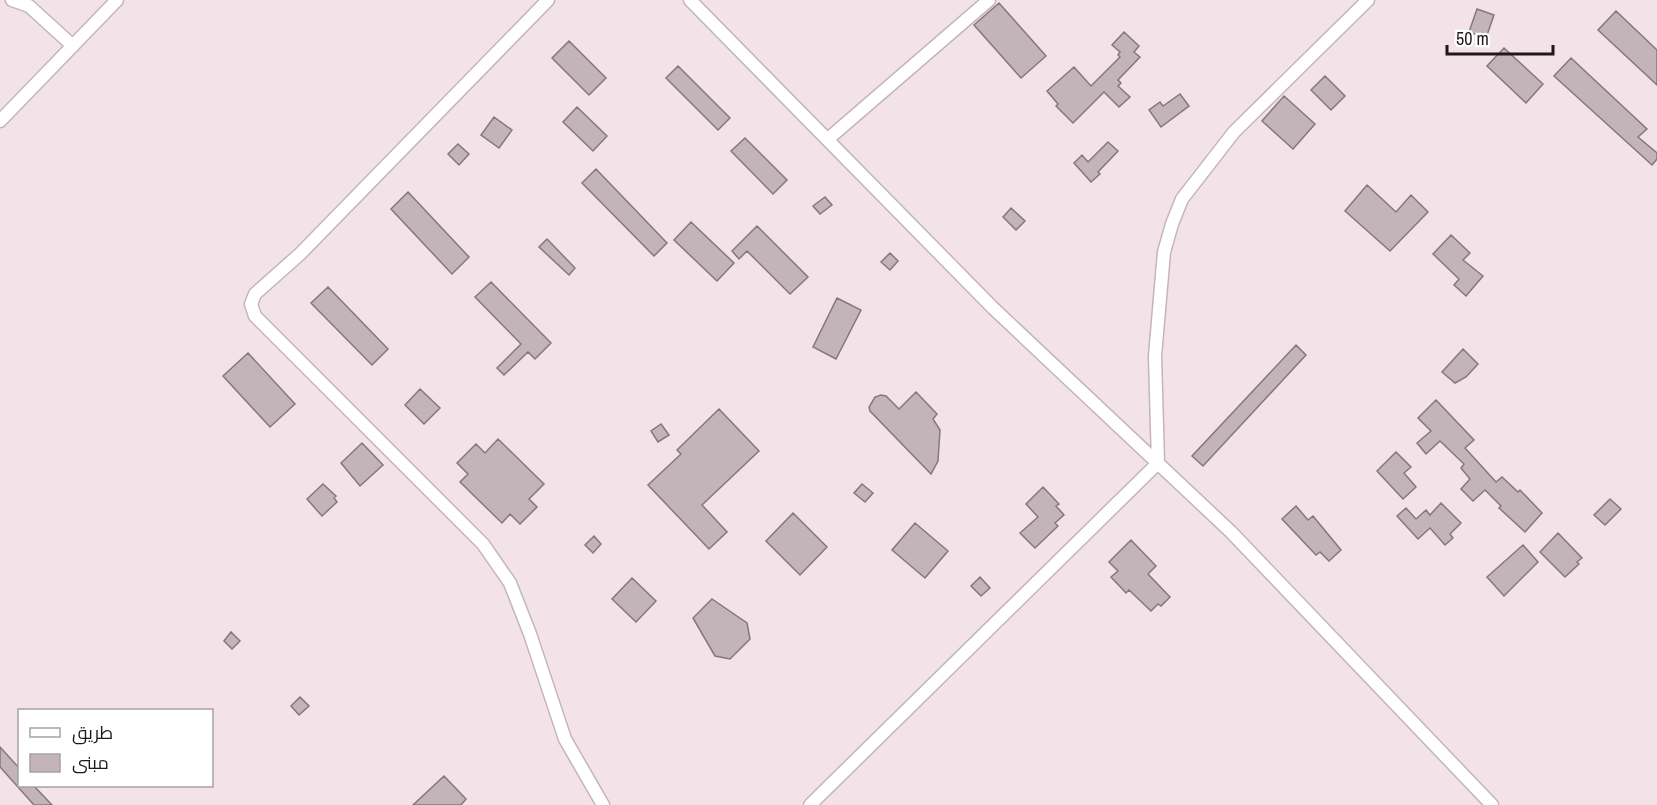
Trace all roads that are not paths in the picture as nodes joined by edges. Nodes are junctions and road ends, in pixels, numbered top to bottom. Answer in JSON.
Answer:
{"nodes":[{"id":1,"x":12,"y":0,"type":"edge"},
{"id":2,"x":117,"y":0,"type":"edge"},
{"id":3,"x":548,"y":0,"type":"edge"},
{"id":4,"x":690,"y":0,"type":"edge"},
{"id":5,"x":989,"y":0,"type":"edge"},
{"id":6,"x":1368,"y":0,"type":"edge"},
{"id":7,"x":73,"y":46,"type":"junction"},
{"id":8,"x":0,"y":121,"type":"edge"},
{"id":9,"x":828,"y":139,"type":"junction"},
{"id":10,"x":1158,"y":463,"type":"junction"},
{"id":11,"x":603,"y":805,"type":"edge"},
{"id":12,"x":810,"y":805,"type":"edge"},
{"id":13,"x":1492,"y":805,"type":"edge"}],
"edges":[{"from":1,"to":7,"type":"street"},
{"from":2,"to":7,"type":"street"},
{"from":3,"to":11,"type":"street"},
{"from":4,"to":9,"type":"street"},
{"from":5,"to":9,"type":"street"},
{"from":6,"to":10,"type":"street"},
{"from":7,"to":8,"type":"street"},
{"from":9,"to":10,"type":"street"},
{"from":10,"to":12,"type":"street"},
{"from":10,"to":13,"type":"street"}]}
